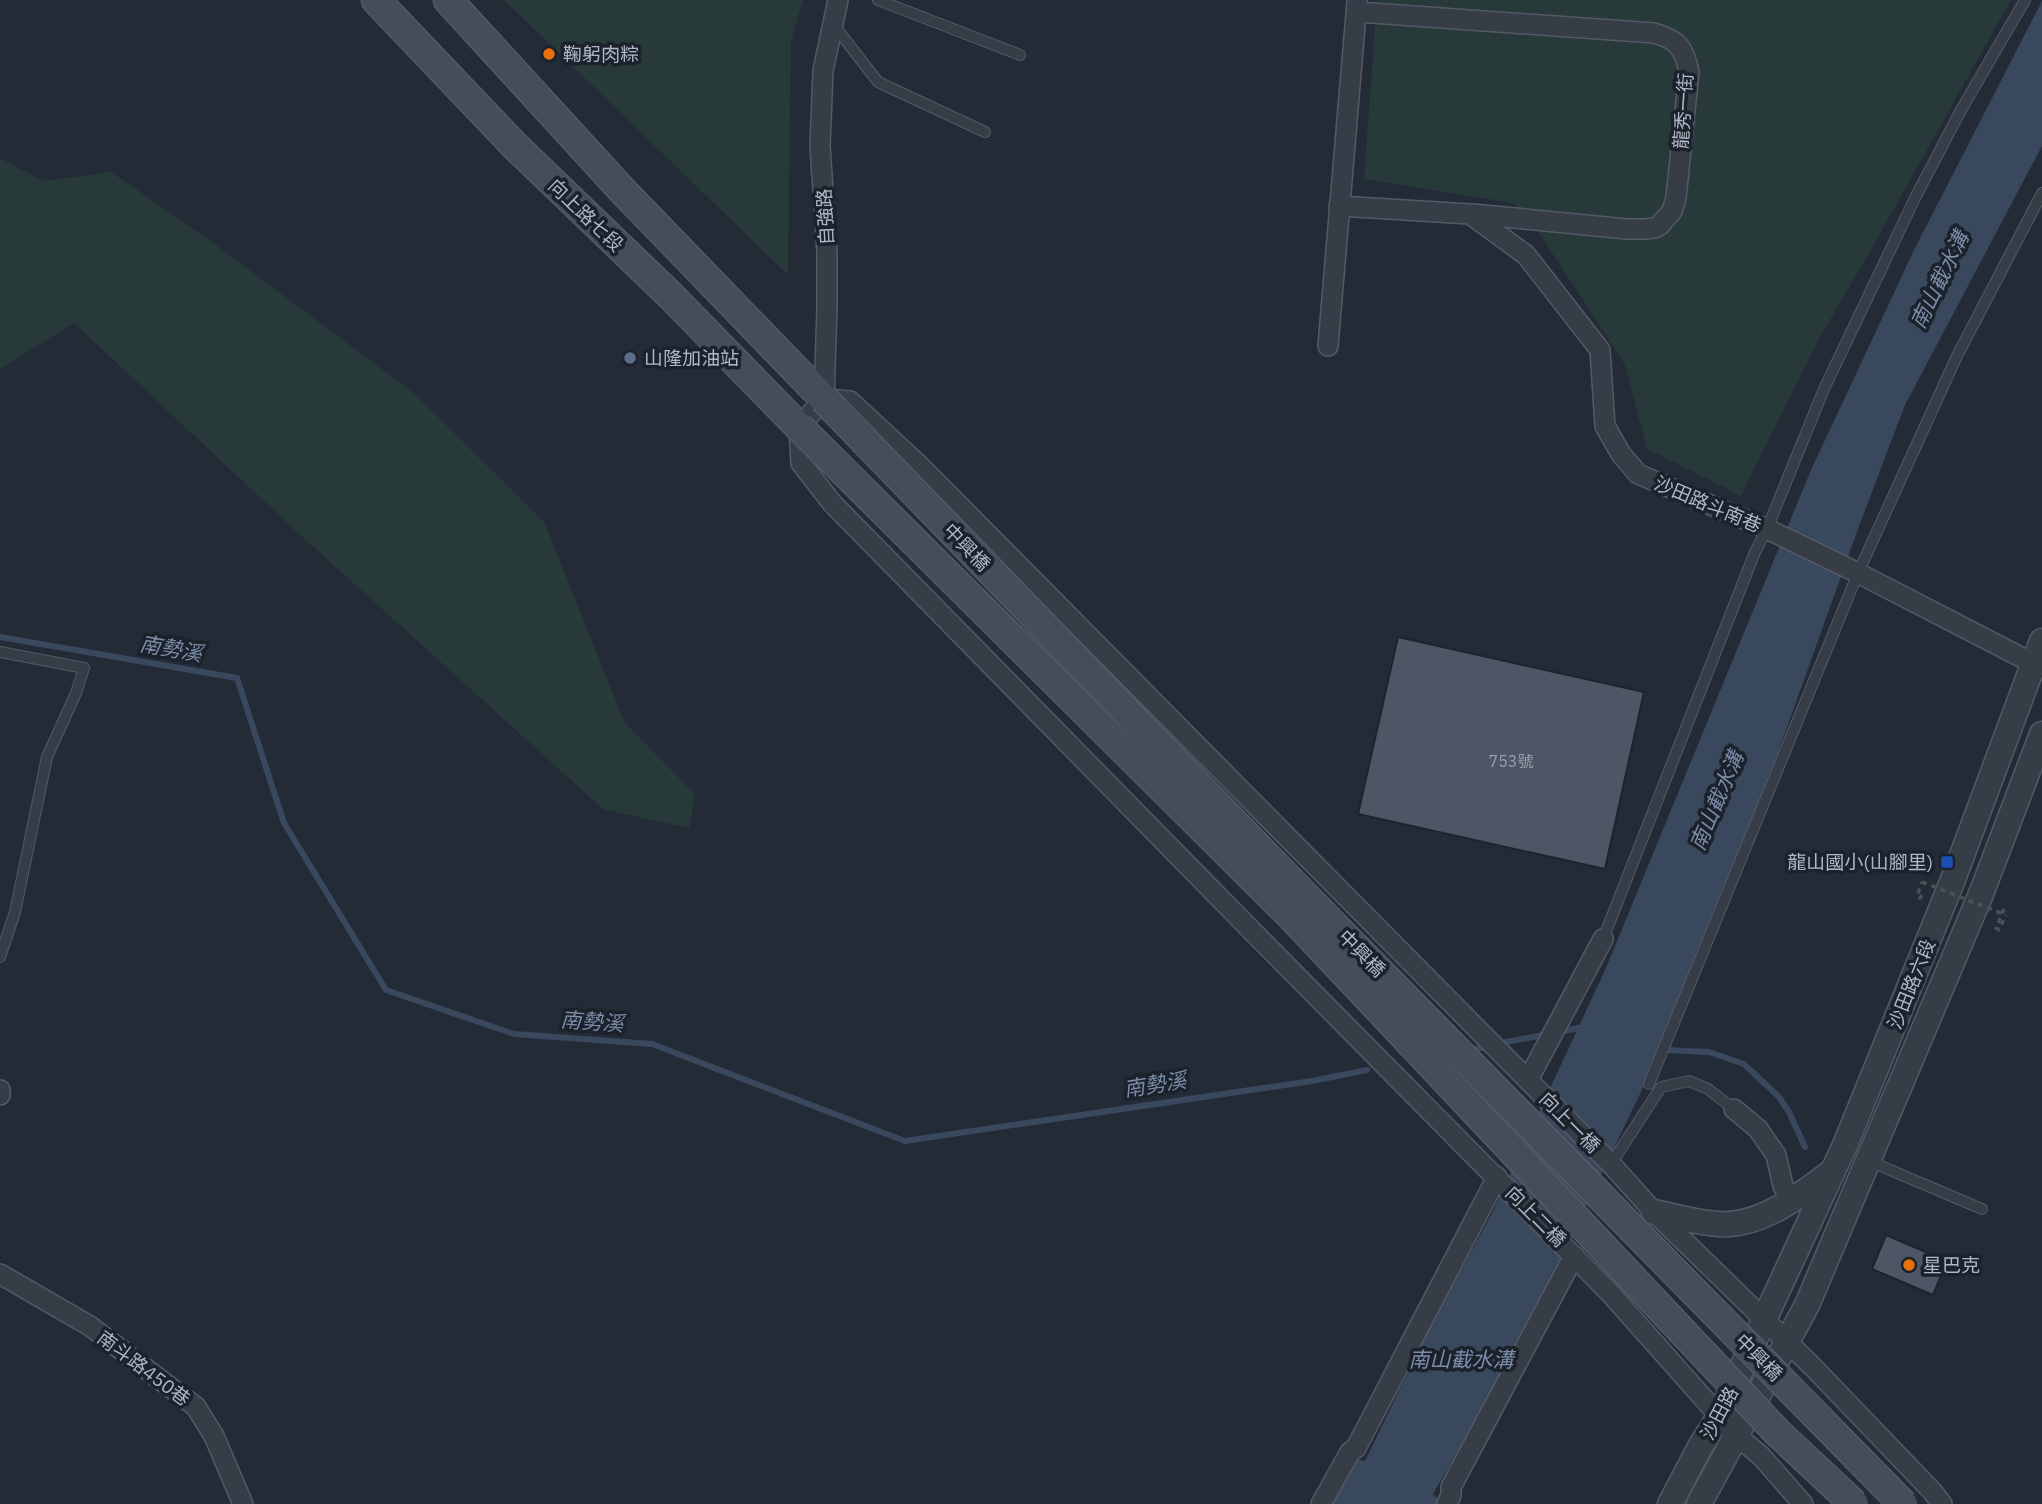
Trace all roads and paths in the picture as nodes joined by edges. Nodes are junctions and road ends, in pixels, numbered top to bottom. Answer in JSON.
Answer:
{"nodes":[{"id":1,"x":376,"y":0,"type":"edge"},
{"id":2,"x":448,"y":0,"type":"edge"},
{"id":3,"x":838,"y":0,"type":"edge"},
{"id":4,"x":877,"y":0,"type":"edge"},
{"id":5,"x":2025,"y":0,"type":"edge"},
{"id":6,"x":1357,"y":6,"type":"edge"},
{"id":7,"x":832,"y":23,"type":"junction"},
{"id":8,"x":1020,"y":55,"type":"dead end"},
{"id":9,"x":985,"y":132,"type":"dead end"},
{"id":10,"x":2042,"y":193,"type":"edge"},
{"id":11,"x":1339,"y":206,"type":"junction"},
{"id":12,"x":1470,"y":214,"type":"junction"},
{"id":13,"x":1328,"y":346,"type":"dead end"},
{"id":14,"x":824,"y":399,"type":"junction"},
{"id":15,"x":799,"y":427,"type":"junction"},
{"id":16,"x":1767,"y":529,"type":"junction"},
{"id":17,"x":1858,"y":573,"type":"junction"},
{"id":18,"x":0,"y":652,"type":"edge"},
{"id":19,"x":2039,"y":658,"type":"edge"},
{"id":20,"x":2042,"y":734,"type":"edge"},
{"id":21,"x":1927,"y":879,"type":"dead end"},
{"id":22,"x":2004,"y":909,"type":"dead end"},
{"id":23,"x":1603,"y":939,"type":"joint"},
{"id":24,"x":0,"y":957,"type":"edge"},
{"id":25,"x":1529,"y":1079,"type":"junction"},
{"id":26,"x":1649,"y":1084,"type":"dead end"},
{"id":27,"x":1734,"y":1109,"type":"joint"},
{"id":28,"x":1868,"y":1161,"type":"junction"},
{"id":29,"x":1611,"y":1164,"type":"junction"},
{"id":30,"x":1833,"y":1170,"type":"junction"},
{"id":31,"x":1497,"y":1177,"type":"junction"},
{"id":32,"x":1792,"y":1202,"type":"junction"},
{"id":33,"x":1982,"y":1209,"type":"dead end"},
{"id":34,"x":1654,"y":1212,"type":"junction"},
{"id":35,"x":1574,"y":1256,"type":"junction"},
{"id":36,"x":0,"y":1274,"type":"edge"},
{"id":37,"x":1764,"y":1320,"type":"junction"},
{"id":38,"x":1787,"y":1342,"type":"junction"},
{"id":39,"x":1720,"y":1415,"type":"junction"},
{"id":40,"x":1736,"y":1435,"type":"junction"},
{"id":41,"x":1903,"y":1460,"type":"junction"},
{"id":42,"x":243,"y":1504,"type":"edge"},
{"id":43,"x":1321,"y":1504,"type":"edge"},
{"id":44,"x":1447,"y":1504,"type":"edge"},
{"id":45,"x":1670,"y":1504,"type":"edge"},
{"id":46,"x":1699,"y":1504,"type":"edge"},
{"id":47,"x":1803,"y":1504,"type":"edge"},
{"id":48,"x":1854,"y":1504,"type":"edge"},
{"id":49,"x":1903,"y":1504,"type":"edge"},
{"id":50,"x":1942,"y":1504,"type":"edge"},
{"id":51,"x":1949,"y":1504,"type":"edge"}],
"edges":[{"from":1,"to":15,"type":"main road","name":"向上路七段"},
{"from":2,"to":14,"type":"main road"},
{"from":3,"to":7,"type":"street","name":"自強路"},
{"from":4,"to":8,"type":"lane"},
{"from":5,"to":16,"type":"lane"},
{"from":6,"to":11,"type":"street"},
{"from":6,"to":12,"type":"street","name":"龍秀一街"},
{"from":7,"to":9,"type":"lane"},
{"from":7,"to":14,"type":"street","name":"自強路"},
{"from":10,"to":17,"type":"lane"},
{"from":11,"to":12,"type":"street"},
{"from":11,"to":13,"type":"street"},
{"from":12,"to":16,"type":"street","name":"沙田路斗南巷"},
{"from":14,"to":15,"type":"street"},
{"from":14,"to":25,"type":"street","name":"向上一橋"},
{"from":14,"to":49,"type":"main road","name":"中興橋","bridge":true},
{"from":15,"to":31,"type":"street","name":"向上二橋"},
{"from":15,"to":48,"type":"main road","name":"中興橋","bridge":true},
{"from":16,"to":17,"type":"street","name":"沙田路斗南巷"},
{"from":16,"to":23,"type":"lane"},
{"from":17,"to":19,"type":"street","name":"沙田路斗南巷"},
{"from":17,"to":26,"type":"lane"},
{"from":18,"to":24,"type":"lane"},
{"from":19,"to":30,"type":"street","name":"沙田路六段"},
{"from":20,"to":28,"type":"street","name":"沙田路六段"},
{"from":21,"to":22,"type":"path","bridge":true},
{"from":23,"to":25,"type":"street"},
{"from":25,"to":29,"type":"street","name":"向上一橋"},
{"from":27,"to":29,"type":"lane"},
{"from":27,"to":32,"type":"street"},
{"from":28,"to":33,"type":"lane"},
{"from":28,"to":38,"type":"street","name":"沙田路六段"},
{"from":29,"to":34,"type":"street"},
{"from":30,"to":32,"type":"street"},
{"from":30,"to":37,"type":"street","name":"沙田路六段"},
{"from":31,"to":35,"type":"street","name":"向上二橋"},
{"from":31,"to":43,"type":"street"},
{"from":32,"to":34,"type":"street"},
{"from":34,"to":37,"type":"street"},
{"from":35,"to":39,"type":"street","name":"向上二橋"},
{"from":35,"to":44,"type":"street"},
{"from":36,"to":42,"type":"street","name":"南斗路450巷"},
{"from":37,"to":38,"type":"street"},
{"from":37,"to":39,"type":"street","name":"沙田路"},
{"from":38,"to":40,"type":"street","name":"沙田路"},
{"from":38,"to":41,"type":"street"},
{"from":39,"to":40,"type":"street","name":"向上二橋"},
{"from":39,"to":45,"type":"street","name":"沙田路"},
{"from":40,"to":46,"type":"street","name":"沙田路"},
{"from":40,"to":47,"type":"street","name":"向上二橋"},
{"from":41,"to":50,"type":"street"},
{"from":41,"to":51,"type":"street"}]}
